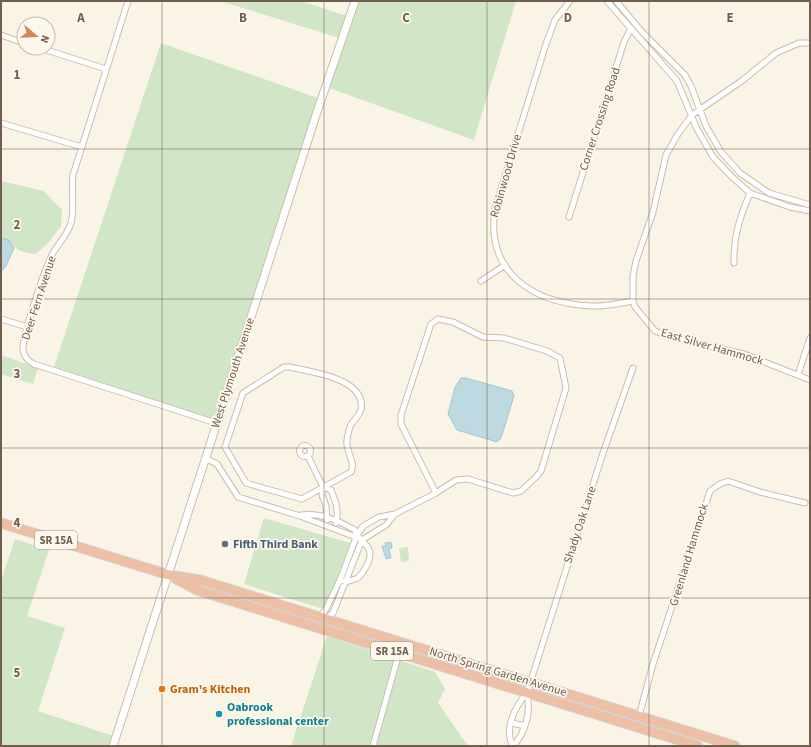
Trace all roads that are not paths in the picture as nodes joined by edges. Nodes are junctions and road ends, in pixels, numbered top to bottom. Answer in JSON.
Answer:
{"nodes":[{"id":1,"x":128,"y":1,"type":"edge"},
{"id":2,"x":355,"y":1,"type":"edge"},
{"id":3,"x":570,"y":1,"type":"edge"},
{"id":4,"x":607,"y":1,"type":"edge"},
{"id":5,"x":616,"y":1,"type":"edge"},
{"id":6,"x":635,"y":24,"type":"junction"},
{"id":7,"x":630,"y":29,"type":"junction"},
{"id":8,"x":1,"y":36,"type":"edge"},
{"id":9,"x":16,"y":41,"type":"edge"},
{"id":10,"x":810,"y":43,"type":"edge"},
{"id":11,"x":56,"y":53,"type":"edge"},
{"id":12,"x":106,"y":69,"type":"junction"},
{"id":13,"x":699,"y":109,"type":"junction"},
{"id":14,"x":692,"y":115,"type":"junction"},
{"id":15,"x":1,"y":123,"type":"edge"},
{"id":16,"x":82,"y":147,"type":"junction"},
{"id":17,"x":750,"y":193,"type":"junction"},
{"id":18,"x":810,"y":205,"type":"edge"},
{"id":19,"x":810,"y":212,"type":"edge"},
{"id":20,"x":569,"y":217,"type":"dead end"},
{"id":21,"x":734,"y":263,"type":"dead end"},
{"id":22,"x":505,"y":265,"type":"junction"},
{"id":23,"x":481,"y":281,"type":"dead end"},
{"id":24,"x":633,"y":301,"type":"junction"},
{"id":25,"x":1,"y":319,"type":"edge"},
{"id":26,"x":27,"y":327,"type":"junction"},
{"id":27,"x":810,"y":338,"type":"edge"},
{"id":28,"x":633,"y":368,"type":"dead end"},
{"id":29,"x":798,"y":375,"type":"junction"},
{"id":30,"x":810,"y":380,"type":"edge"},
{"id":31,"x":216,"y":423,"type":"junction"},
{"id":32,"x":308,"y":456,"type":"dead end"},
{"id":33,"x":205,"y":458,"type":"junction"},
{"id":34,"x":323,"y":487,"type":"junction"},
{"id":35,"x":436,"y":493,"type":"junction"},
{"id":36,"x":805,"y":503,"type":"dead end"},
{"id":37,"x":337,"y":508,"type":"junction"},
{"id":38,"x":326,"y":509,"type":"junction"},
{"id":39,"x":395,"y":514,"type":"junction"},
{"id":40,"x":300,"y":516,"type":"junction"},
{"id":41,"x":327,"y":518,"type":"junction"},
{"id":42,"x":1,"y":522,"type":"edge"},
{"id":43,"x":336,"y":522,"type":"junction"},
{"id":44,"x":369,"y":523,"type":"junction"},
{"id":45,"x":326,"y":525,"type":"junction"},
{"id":46,"x":335,"y":528,"type":"junction"},
{"id":47,"x":374,"y":532,"type":"junction"},
{"id":48,"x":357,"y":535,"type":"junction"},
{"id":49,"x":362,"y":540,"type":"junction"},
{"id":50,"x":169,"y":575,"type":"junction"},
{"id":51,"x":340,"y":580,"type":"junction"},
{"id":52,"x":346,"y":582,"type":"junction"},
{"id":53,"x":323,"y":618,"type":"junction"},
{"id":54,"x":307,"y":624,"type":"junction"},
{"id":55,"x":342,"y":624,"type":"junction"},
{"id":56,"x":322,"y":629,"type":"junction"},
{"id":57,"x":399,"y":653,"type":"junction"},
{"id":58,"x":530,"y":682,"type":"junction"},
{"id":59,"x":527,"y":693,"type":"junction"},
{"id":60,"x":639,"y":716,"type":"junction"},
{"id":61,"x":512,"y":722,"type":"junction"},
{"id":62,"x":525,"y":726,"type":"junction"},
{"id":63,"x":113,"y":746,"type":"edge"},
{"id":64,"x":373,"y":746,"type":"edge"},
{"id":65,"x":514,"y":746,"type":"edge"},
{"id":66,"x":698,"y":746,"type":"edge"},
{"id":67,"x":735,"y":746,"type":"edge"}],
"edges":[{"from":1,"to":12,"type":"street","name":"Deer Fern Avenue"},
{"from":2,"to":31,"type":"street","name":"West Plymouth Avenue"},
{"from":3,"to":22,"type":"street","name":"Robinwood Drive"},
{"from":4,"to":7,"type":"street"},
{"from":5,"to":6,"type":"street"},
{"from":6,"to":7,"type":"street","name":"Corner Crossing Road"},
{"from":6,"to":13,"type":"street"},
{"from":7,"to":14,"type":"street"},
{"from":7,"to":20,"type":"street","name":"Corner Crossing Road"},
{"from":8,"to":9,"type":"street"},
{"from":10,"to":13,"type":"street"},
{"from":11,"to":12,"type":"street"},
{"from":12,"to":16,"type":"street","name":"Deer Fern Avenue"},
{"from":13,"to":14,"type":"street"},
{"from":13,"to":18,"type":"street"},
{"from":14,"to":17,"type":"street"},
{"from":14,"to":24,"type":"street"},
{"from":15,"to":16,"type":"street"},
{"from":16,"to":26,"type":"street","name":"Deer Fern Avenue"},
{"from":17,"to":19,"type":"street"},
{"from":17,"to":21,"type":"street"},
{"from":22,"to":23,"type":"street"},
{"from":22,"to":24,"type":"street","name":"Robinwood Drive"},
{"from":24,"to":29,"type":"street","name":"East Silver Hammock"},
{"from":25,"to":26,"type":"street"},
{"from":26,"to":31,"type":"street","name":"Deer Fern Avenue"},
{"from":27,"to":29,"type":"street"},
{"from":28,"to":58,"type":"street","name":"Shady Oak Lane"},
{"from":29,"to":30,"type":"street","name":"East Silver Hammock"},
{"from":31,"to":33,"type":"street","name":"West Plymouth Avenue"},
{"from":32,"to":34,"type":"street"},
{"from":33,"to":40,"type":"street"},
{"from":33,"to":50,"type":"street","name":"West Plymouth Avenue"},
{"from":34,"to":34,"type":"street"},
{"from":34,"to":37,"type":"street"},
{"from":34,"to":38,"type":"street"},
{"from":35,"to":35,"type":"street"},
{"from":35,"to":39,"type":"street"},
{"from":36,"to":60,"type":"street","name":"Greenland Hammock"},
{"from":37,"to":38,"type":"street"},
{"from":37,"to":43,"type":"street"},
{"from":38,"to":41,"type":"street"},
{"from":39,"to":44,"type":"street"},
{"from":39,"to":47,"type":"street"},
{"from":40,"to":41,"type":"street"},
{"from":40,"to":45,"type":"street"},
{"from":41,"to":43,"type":"street"},
{"from":41,"to":45,"type":"street"},
{"from":42,"to":50,"type":"highway","name":"North Spring Garden Avenue","number":"SR 15A"},
{"from":43,"to":46,"type":"street"},
{"from":43,"to":48,"type":"street"},
{"from":44,"to":47,"type":"street"},
{"from":44,"to":48,"type":"street"},
{"from":45,"to":46,"type":"street"},
{"from":46,"to":48,"type":"street"},
{"from":47,"to":49,"type":"street"},
{"from":48,"to":49,"type":"street"},
{"from":48,"to":51,"type":"street"},
{"from":49,"to":52,"type":"street"},
{"from":49,"to":52,"type":"street"},
{"from":50,"to":53,"type":"highway","name":"North Spring Garden Avenue","number":"SR 15A"},
{"from":50,"to":54,"type":"highway","name":"North Spring Garden Avenue","number":"SR 15A"},
{"from":50,"to":63,"type":"street","name":"West Plymouth Avenue"},
{"from":51,"to":52,"type":"street"},
{"from":51,"to":53,"type":"street"},
{"from":52,"to":53,"type":"street"},
{"from":53,"to":54,"type":"highway"},
{"from":53,"to":55,"type":"highway","name":"North Spring Garden Avenue","number":"SR 15A"},
{"from":54,"to":56,"type":"highway","name":"North Spring Garden Avenue","number":"SR 15A"},
{"from":55,"to":56,"type":"highway"},
{"from":55,"to":58,"type":"highway","name":"North Spring Garden Avenue","number":"SR 15A"},
{"from":56,"to":57,"type":"highway","name":"North Spring Garden Avenue","number":"SR 15A"},
{"from":57,"to":59,"type":"highway","name":"North Spring Garden Avenue","number":"SR 15A"},
{"from":57,"to":64,"type":"street"},
{"from":58,"to":59,"type":"street","name":"Shady Oak Lane"},
{"from":58,"to":60,"type":"highway","name":"North Spring Garden Avenue","number":"SR 15A"},
{"from":59,"to":61,"type":"street"},
{"from":59,"to":62,"type":"street"},
{"from":59,"to":66,"type":"highway","name":"North Spring Garden Avenue","number":"SR 15A"},
{"from":60,"to":67,"type":"highway","name":"North Spring Garden Avenue","number":"SR 15A"},
{"from":61,"to":62,"type":"street"},
{"from":61,"to":65,"type":"street"},
{"from":62,"to":65,"type":"street"}]}
